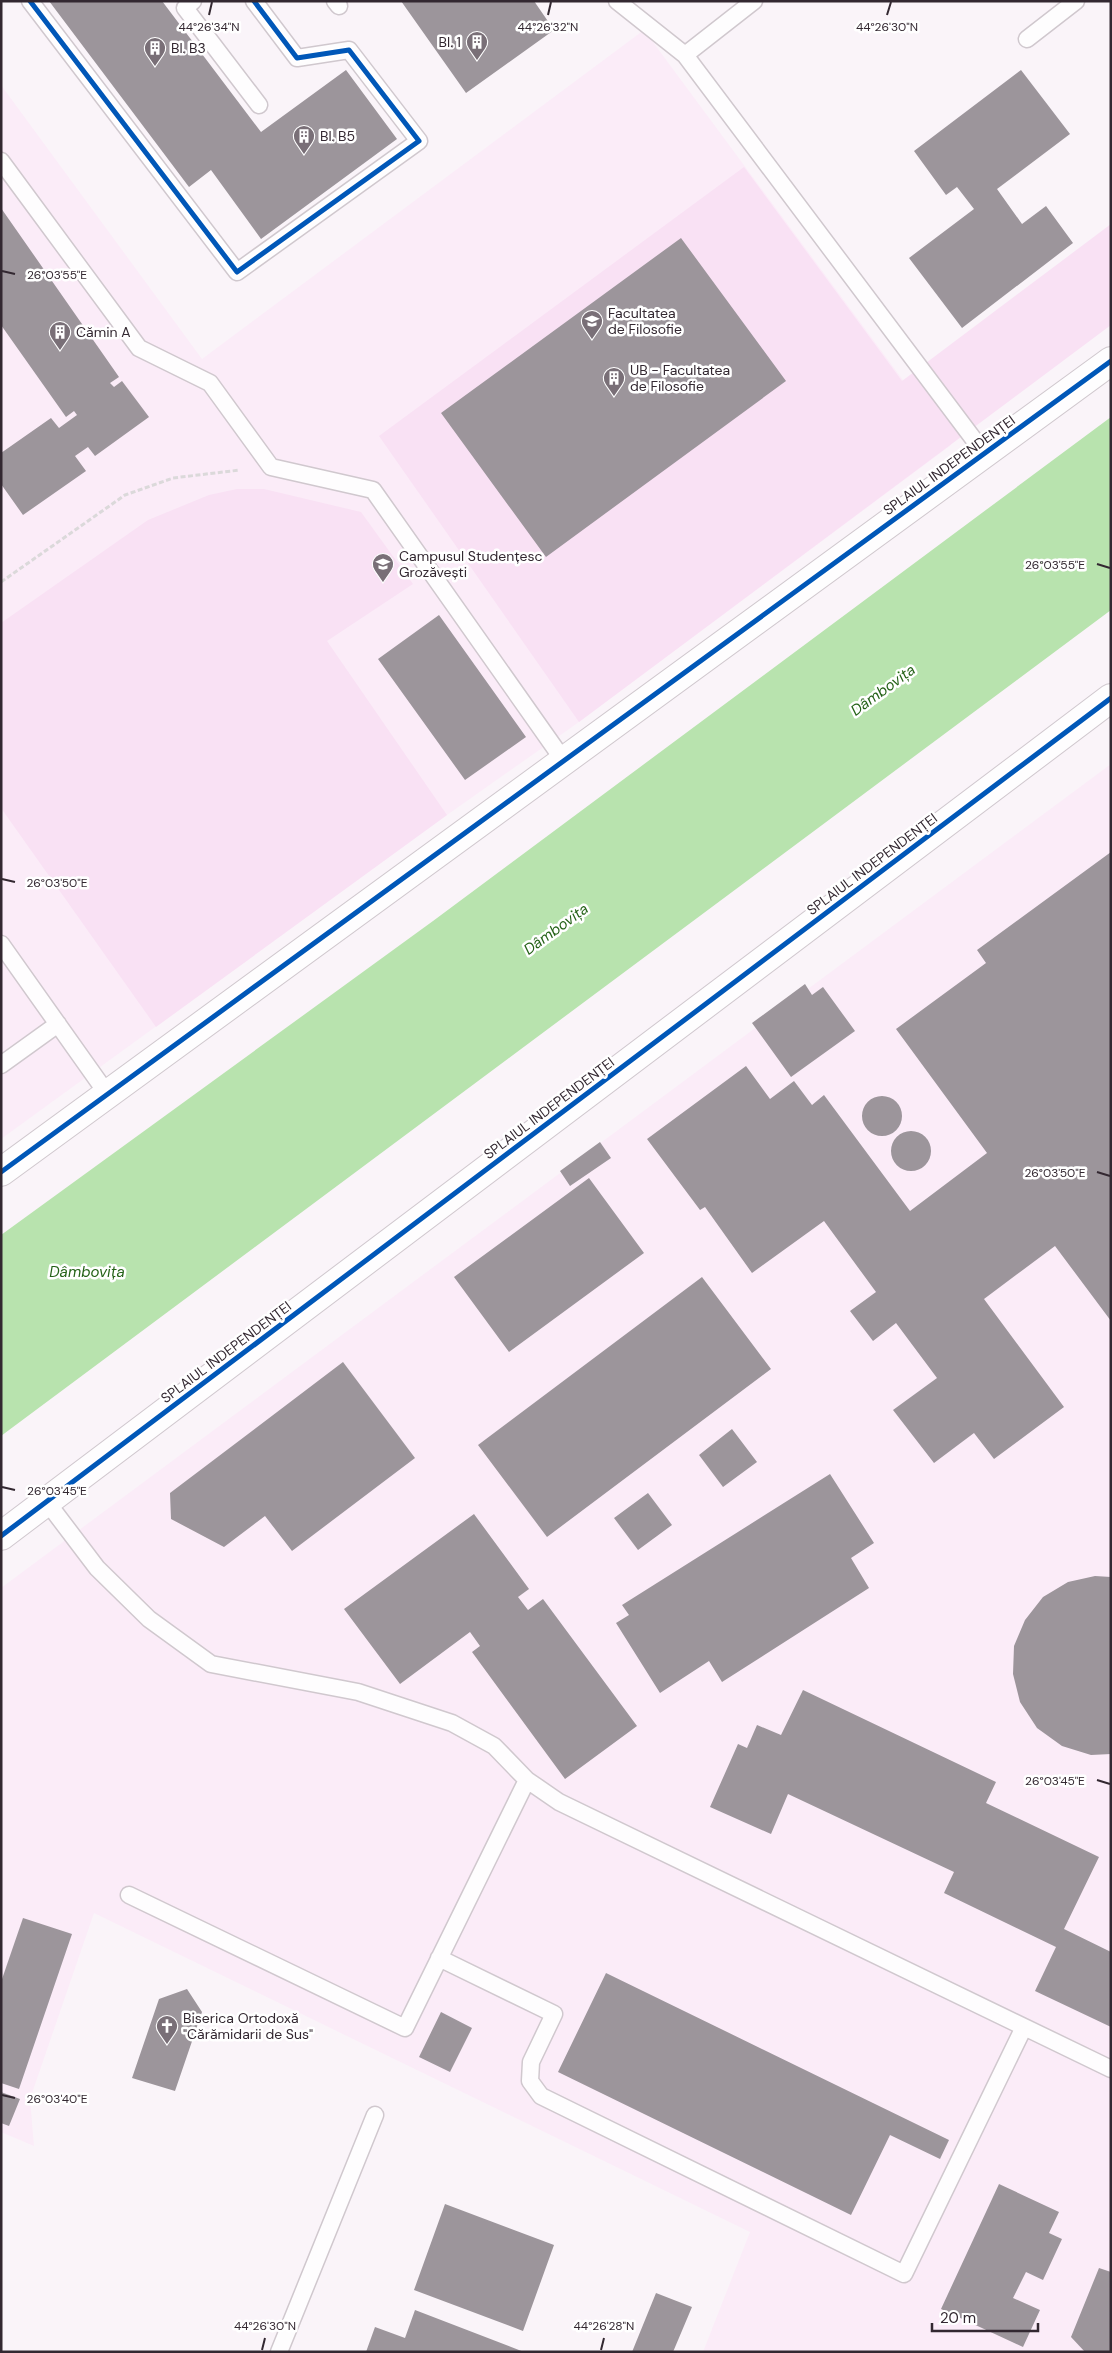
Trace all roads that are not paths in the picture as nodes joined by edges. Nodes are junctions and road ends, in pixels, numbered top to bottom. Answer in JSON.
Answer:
{"nodes":[{"id":1,"x":30,"y":1,"type":"edge"},
{"id":2,"x":193,"y":1,"type":"edge"},
{"id":3,"x":254,"y":1,"type":"edge"},
{"id":4,"x":617,"y":1,"type":"edge"},
{"id":5,"x":754,"y":1,"type":"edge"},
{"id":6,"x":1076,"y":1,"type":"edge"},
{"id":7,"x":1027,"y":38,"type":"dead end"},
{"id":8,"x":685,"y":55,"type":"junction"},
{"id":9,"x":259,"y":105,"type":"dead end"},
{"id":10,"x":1,"y":160,"type":"edge"},
{"id":11,"x":1111,"y":361,"type":"edge"},
{"id":12,"x":984,"y":453,"type":"junction"},
{"id":13,"x":1111,"y":698,"type":"edge"},
{"id":14,"x":564,"y":762,"type":"junction"},
{"id":15,"x":1,"y":944,"type":"edge"},
{"id":16,"x":58,"y":1024,"type":"junction"},
{"id":17,"x":1,"y":1065,"type":"edge"},
{"id":18,"x":108,"y":1095,"type":"junction"},
{"id":19,"x":1,"y":1172,"type":"edge"},
{"id":20,"x":47,"y":1502,"type":"junction"},
{"id":21,"x":1,"y":1536,"type":"edge"},
{"id":22,"x":527,"y":1780,"type":"junction"},
{"id":23,"x":129,"y":1895,"type":"dead end"},
{"id":24,"x":438,"y":1958,"type":"junction"},
{"id":25,"x":1024,"y":2027,"type":"junction"},
{"id":26,"x":1111,"y":2068,"type":"edge"},
{"id":27,"x":374,"y":2115,"type":"dead end"},
{"id":28,"x":279,"y":2352,"type":"edge"}],
"edges":[{"from":1,"to":3,"type":"lane"},
{"from":2,"to":9,"type":"lane"},
{"from":4,"to":8,"type":"lane"},
{"from":5,"to":8,"type":"lane"},
{"from":6,"to":7,"type":"lane"},
{"from":8,"to":12,"type":"lane"},
{"from":10,"to":14,"type":"lane"},
{"from":11,"to":12,"type":"main road","name":"SPLAIUL INDEPENDENȚEI"},
{"from":12,"to":14,"type":"main road","name":"SPLAIUL INDEPENDENȚEI"},
{"from":13,"to":20,"type":"main road","name":"SPLAIUL INDEPENDENȚEI"},
{"from":14,"to":18,"type":"main road","name":"SPLAIUL INDEPENDENȚEI"},
{"from":15,"to":16,"type":"lane"},
{"from":16,"to":17,"type":"lane"},
{"from":16,"to":18,"type":"lane"},
{"from":18,"to":19,"type":"main road","name":"SPLAIUL INDEPENDENȚEI"},
{"from":20,"to":21,"type":"main road","name":"SPLAIUL INDEPENDENȚEI"},
{"from":20,"to":22,"type":"lane"},
{"from":22,"to":24,"type":"lane"},
{"from":22,"to":25,"type":"lane"},
{"from":23,"to":24,"type":"lane"},
{"from":24,"to":25,"type":"lane"},
{"from":25,"to":26,"type":"lane"},
{"from":27,"to":28,"type":"lane"}]}
